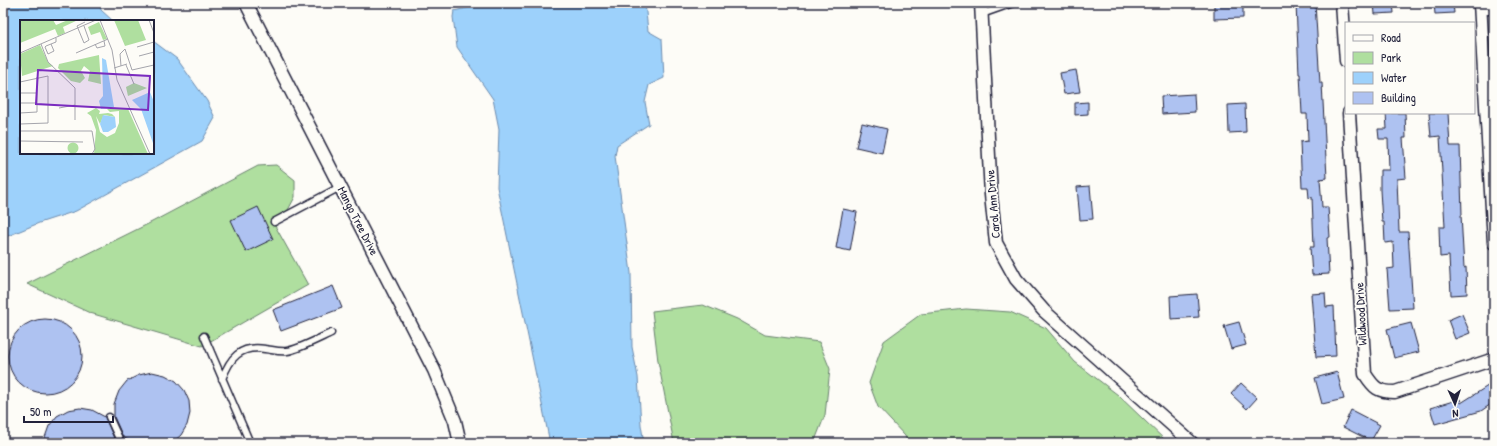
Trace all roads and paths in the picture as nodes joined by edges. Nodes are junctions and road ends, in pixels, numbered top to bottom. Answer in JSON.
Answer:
{"nodes":[{"id":1,"x":246,"y":3,"type":"edge"},
{"id":2,"x":1013,"y":3,"type":"edge"},
{"id":3,"x":1342,"y":3,"type":"edge"},
{"id":4,"x":1480,"y":6,"type":"edge"},
{"id":5,"x":1494,"y":8,"type":"edge"},
{"id":6,"x":982,"y":9,"type":"edge"},
{"id":7,"x":1345,"y":46,"type":"edge"},
{"id":8,"x":1349,"y":114,"type":"edge"},
{"id":9,"x":1491,"y":144,"type":"edge"},
{"id":10,"x":340,"y":187,"type":"junction"},
{"id":11,"x":274,"y":222,"type":"dead end"},
{"id":12,"x":1494,"y":243,"type":"edge"},
{"id":13,"x":330,"y":333,"type":"dead end"},
{"id":14,"x":204,"y":336,"type":"dead end"},
{"id":15,"x":1494,"y":359,"type":"edge"},
{"id":16,"x":222,"y":380,"type":"junction"},
{"id":17,"x":109,"y":417,"type":"dead end"},
{"id":18,"x":122,"y":443,"type":"edge"},
{"id":19,"x":250,"y":443,"type":"edge"},
{"id":20,"x":460,"y":443,"type":"edge"},
{"id":21,"x":1192,"y":443,"type":"edge"}],
"edges":[{"from":1,"to":10,"type":"street","name":"Mango Tree Drive"},
{"from":2,"to":6,"type":"lane"},
{"from":3,"to":7,"type":"street"},
{"from":4,"to":5,"type":"street"},
{"from":4,"to":9,"type":"street"},
{"from":6,"to":21,"type":"street","name":"Carol Ann Drive"},
{"from":8,"to":15,"type":"street","name":"Wildwood Drive"},
{"from":9,"to":12,"type":"street"},
{"from":10,"to":11,"type":"lane"},
{"from":10,"to":20,"type":"street","name":"Mango Tree Drive"},
{"from":13,"to":16,"type":"lane"},
{"from":14,"to":16,"type":"lane"},
{"from":16,"to":19,"type":"lane"},
{"from":17,"to":18,"type":"lane"}]}
